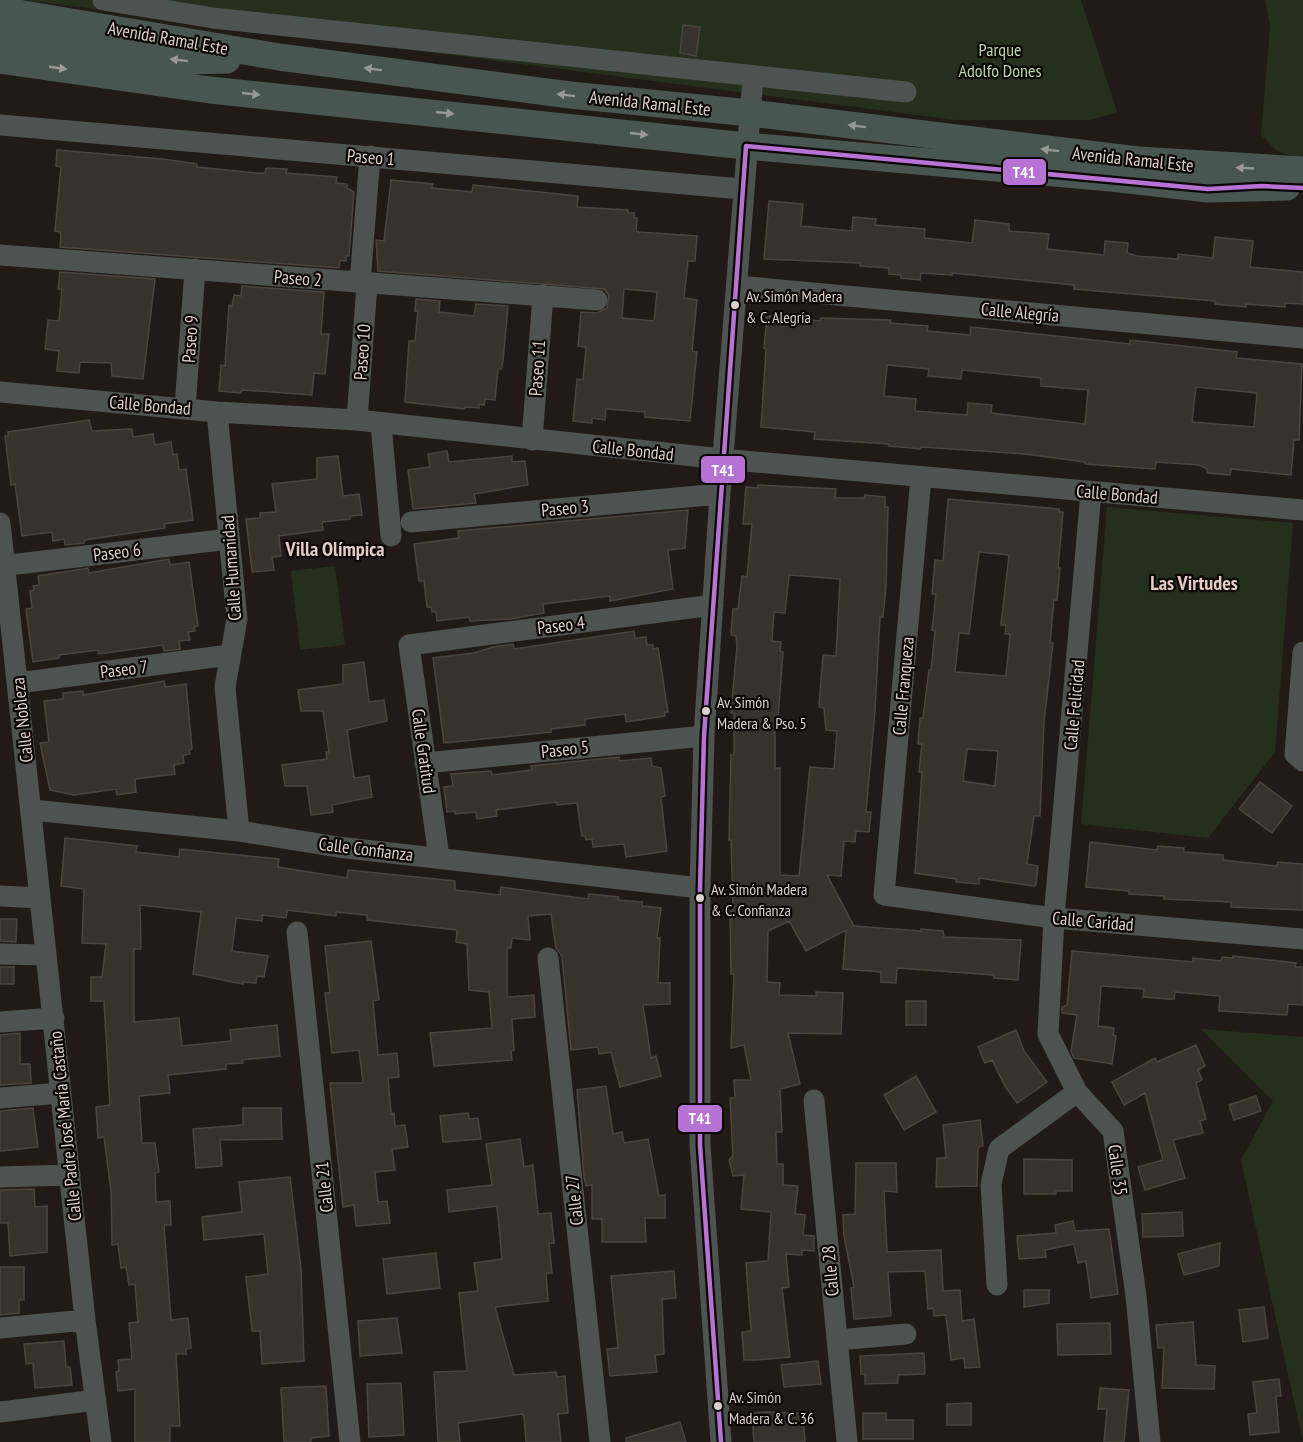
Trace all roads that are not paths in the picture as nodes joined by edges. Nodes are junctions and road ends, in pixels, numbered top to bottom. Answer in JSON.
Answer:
{"nodes":[{"id":1,"x":103,"y":0,"type":"edge"},
{"id":2,"x":0,"y":9,"type":"edge"},
{"id":3,"x":0,"y":35,"type":"edge"},
{"id":4,"x":279,"y":57,"type":"junction"},
{"id":5,"x":0,"y":60,"type":"edge"},
{"id":6,"x":753,"y":77,"type":"junction"},
{"id":7,"x":906,"y":92,"type":"dead end"},
{"id":8,"x":750,"y":113,"type":"junction"},
{"id":9,"x":0,"y":124,"type":"edge"},
{"id":10,"x":746,"y":146,"type":"junction"},
{"id":11,"x":377,"y":157,"type":"junction"},
{"id":12,"x":1303,"y":170,"type":"edge"},
{"id":13,"x":1303,"y":188,"type":"edge"},
{"id":14,"x":742,"y":189,"type":"junction"},
{"id":15,"x":0,"y":255,"type":"edge"},
{"id":16,"x":195,"y":269,"type":"junction"},
{"id":17,"x":367,"y":284,"type":"junction"},
{"id":18,"x":738,"y":286,"type":"junction"},
{"id":19,"x":543,"y":296,"type":"junction"},
{"id":20,"x":597,"y":300,"type":"dead end"},
{"id":21,"x":1303,"y":338,"type":"edge"},
{"id":22,"x":0,"y":392,"type":"edge"},
{"id":23,"x":185,"y":408,"type":"junction"},
{"id":24,"x":217,"y":412,"type":"junction"},
{"id":25,"x":357,"y":420,"type":"junction"},
{"id":26,"x":381,"y":424,"type":"junction"},
{"id":27,"x":532,"y":440,"type":"junction"},
{"id":28,"x":722,"y":459,"type":"junction"},
{"id":29,"x":921,"y":477,"type":"junction"},
{"id":30,"x":1091,"y":492,"type":"junction"},
{"id":31,"x":720,"y":494,"type":"junction"},
{"id":32,"x":1303,"y":510,"type":"edge"},
{"id":33,"x":411,"y":522,"type":"dead end"},
{"id":34,"x":0,"y":523,"type":"edge"},
{"id":35,"x":391,"y":536,"type":"dead end"},
{"id":36,"x":230,"y":539,"type":"junction"},
{"id":37,"x":2,"y":566,"type":"edge"},
{"id":38,"x":713,"y":605,"type":"junction"},
{"id":39,"x":408,"y":645,"type":"joint"},
{"id":40,"x":1303,"y":652,"type":"edge"},
{"id":41,"x":230,"y":655,"type":"junction"},
{"id":42,"x":18,"y":683,"type":"junction"},
{"id":43,"x":704,"y":736,"type":"junction"},
{"id":44,"x":1299,"y":757,"type":"edge"},
{"id":45,"x":425,"y":763,"type":"junction"},
{"id":46,"x":32,"y":810,"type":"junction"},
{"id":47,"x":239,"y":831,"type":"junction"},
{"id":48,"x":439,"y":857,"type":"junction"},
{"id":49,"x":700,"y":888,"type":"junction"},
{"id":50,"x":884,"y":895,"type":"joint"},
{"id":51,"x":0,"y":896,"type":"edge"},
{"id":52,"x":40,"y":898,"type":"junction"},
{"id":53,"x":1054,"y":918,"type":"junction"},
{"id":54,"x":297,"y":932,"type":"dead end"},
{"id":55,"x":1303,"y":939,"type":"edge"},
{"id":56,"x":0,"y":954,"type":"edge"},
{"id":57,"x":46,"y":955,"type":"junction"},
{"id":58,"x":548,"y":958,"type":"dead end"},
{"id":59,"x":54,"y":1018,"type":"junction"},
{"id":60,"x":0,"y":1022,"type":"edge"},
{"id":61,"x":1077,"y":1092,"type":"junction"},
{"id":62,"x":61,"y":1093,"type":"junction"},
{"id":63,"x":0,"y":1098,"type":"edge"},
{"id":64,"x":814,"y":1100,"type":"dead end"},
{"id":65,"x":70,"y":1175,"type":"junction"},
{"id":66,"x":0,"y":1177,"type":"edge"},
{"id":67,"x":997,"y":1285,"type":"dead end"},
{"id":68,"x":85,"y":1320,"type":"junction"},
{"id":69,"x":0,"y":1328,"type":"edge"},
{"id":70,"x":906,"y":1334,"type":"dead end"},
{"id":71,"x":837,"y":1340,"type":"junction"},
{"id":72,"x":96,"y":1400,"type":"junction"},
{"id":73,"x":0,"y":1412,"type":"edge"},
{"id":74,"x":101,"y":1442,"type":"edge"},
{"id":75,"x":350,"y":1442,"type":"edge"},
{"id":76,"x":600,"y":1442,"type":"edge"},
{"id":77,"x":721,"y":1442,"type":"edge"},
{"id":78,"x":848,"y":1442,"type":"edge"},
{"id":79,"x":1150,"y":1442,"type":"edge"}],
"edges":[{"from":1,"to":6,"type":"street"},
{"from":2,"to":4,"type":"main road","name":"Avenida Ramal Este"},
{"from":4,"to":3,"type":"main road","one_way":true},
{"from":8,"to":4,"type":"main road","name":"Avenida Ramal Este","one_way":true},
{"from":5,"to":10,"type":"main road","name":"Avenida Ramal Este","one_way":true},
{"from":6,"to":7,"type":"street"},
{"from":6,"to":8,"type":"street"},
{"from":8,"to":10,"type":"street"},
{"from":12,"to":8,"type":"main road","name":"Avenida Ramal Este","one_way":true},
{"from":9,"to":11,"type":"street","name":"Paseo 1"},
{"from":10,"to":13,"type":"main road","name":"Avenida Ramal Este"},
{"from":10,"to":14,"type":"street"},
{"from":11,"to":14,"type":"street","name":"Paseo 1"},
{"from":11,"to":17,"type":"street","name":"Paseo 10"},
{"from":14,"to":18,"type":"street"},
{"from":15,"to":16,"type":"street","name":"Paseo 2"},
{"from":16,"to":17,"type":"street","name":"Paseo 2"},
{"from":16,"to":23,"type":"street","name":"Paseo 9"},
{"from":17,"to":19,"type":"street","name":"Paseo 2"},
{"from":17,"to":25,"type":"street","name":"Paseo 10"},
{"from":18,"to":21,"type":"street","name":"Calle Alegría"},
{"from":18,"to":28,"type":"street"},
{"from":19,"to":20,"type":"street","name":"Paseo 2"},
{"from":19,"to":27,"type":"street","name":"Paseo 11"},
{"from":22,"to":23,"type":"street","name":"Calle Bondad"},
{"from":23,"to":24,"type":"street","name":"Calle Bondad"},
{"from":24,"to":25,"type":"street","name":"Calle Bondad"},
{"from":24,"to":36,"type":"street","name":"Calle Humanidad"},
{"from":25,"to":26,"type":"street","name":"Calle Bondad"},
{"from":26,"to":27,"type":"street","name":"Calle Bondad"},
{"from":26,"to":35,"type":"street"},
{"from":27,"to":28,"type":"street","name":"Calle Bondad"},
{"from":28,"to":29,"type":"street","name":"Calle Bondad"},
{"from":28,"to":31,"type":"street"},
{"from":29,"to":30,"type":"street","name":"Calle Bondad"},
{"from":29,"to":50,"type":"street","name":"Calle Franqueza"},
{"from":30,"to":32,"type":"street","name":"Calle Bondad"},
{"from":30,"to":53,"type":"street","name":"Calle Felicidad"},
{"from":31,"to":33,"type":"street","name":"Paseo 3"},
{"from":31,"to":38,"type":"street"},
{"from":34,"to":37,"type":"street","name":"Calle Nobleza"},
{"from":36,"to":37,"type":"street","name":"Paseo 6"},
{"from":36,"to":41,"type":"street","name":"Calle Humanidad"},
{"from":37,"to":42,"type":"street","name":"Calle Nobleza"},
{"from":38,"to":39,"type":"street","name":"Paseo 4"},
{"from":38,"to":43,"type":"street"},
{"from":39,"to":45,"type":"street","name":"Calle Gratitud"},
{"from":40,"to":44,"type":"street"},
{"from":41,"to":42,"type":"street","name":"Paseo 7"},
{"from":41,"to":47,"type":"street","name":"Calle Humanidad"},
{"from":42,"to":46,"type":"street","name":"Calle Nobleza"},
{"from":43,"to":45,"type":"street","name":"Paseo 5"},
{"from":43,"to":49,"type":"street"},
{"from":45,"to":48,"type":"street","name":"Calle Gratitud"},
{"from":46,"to":47,"type":"street","name":"Calle Confianza"},
{"from":46,"to":52,"type":"street","name":"Calle Padre José María Castaño"},
{"from":47,"to":48,"type":"street","name":"Calle Confianza"},
{"from":48,"to":49,"type":"street","name":"Calle Confianza"},
{"from":49,"to":77,"type":"street"},
{"from":50,"to":53,"type":"street","name":"Calle Caridad"},
{"from":51,"to":52,"type":"street"},
{"from":52,"to":57,"type":"street","name":"Calle Padre José María Castaño"},
{"from":53,"to":55,"type":"street","name":"Calle Caridad"},
{"from":53,"to":61,"type":"street","name":"Calle 35"},
{"from":54,"to":75,"type":"street","name":"Calle 21"},
{"from":56,"to":57,"type":"street"},
{"from":57,"to":59,"type":"street","name":"Calle Padre José María Castaño"},
{"from":58,"to":76,"type":"street","name":"Calle 27"},
{"from":59,"to":60,"type":"street"},
{"from":59,"to":62,"type":"street","name":"Calle Padre José María Castaño"},
{"from":61,"to":67,"type":"street"},
{"from":61,"to":79,"type":"street","name":"Calle 35"},
{"from":62,"to":63,"type":"street"},
{"from":62,"to":65,"type":"street","name":"Calle Padre José María Castaño"},
{"from":64,"to":71,"type":"street","name":"Calle 28"},
{"from":65,"to":66,"type":"street"},
{"from":65,"to":68,"type":"street","name":"Calle Padre José María Castaño"},
{"from":68,"to":69,"type":"street"},
{"from":68,"to":72,"type":"street","name":"Calle Padre José María Castaño"},
{"from":70,"to":71,"type":"street"},
{"from":71,"to":78,"type":"street","name":"Calle 28"},
{"from":72,"to":73,"type":"street"},
{"from":72,"to":74,"type":"street","name":"Calle Padre José María Castaño"}]}
